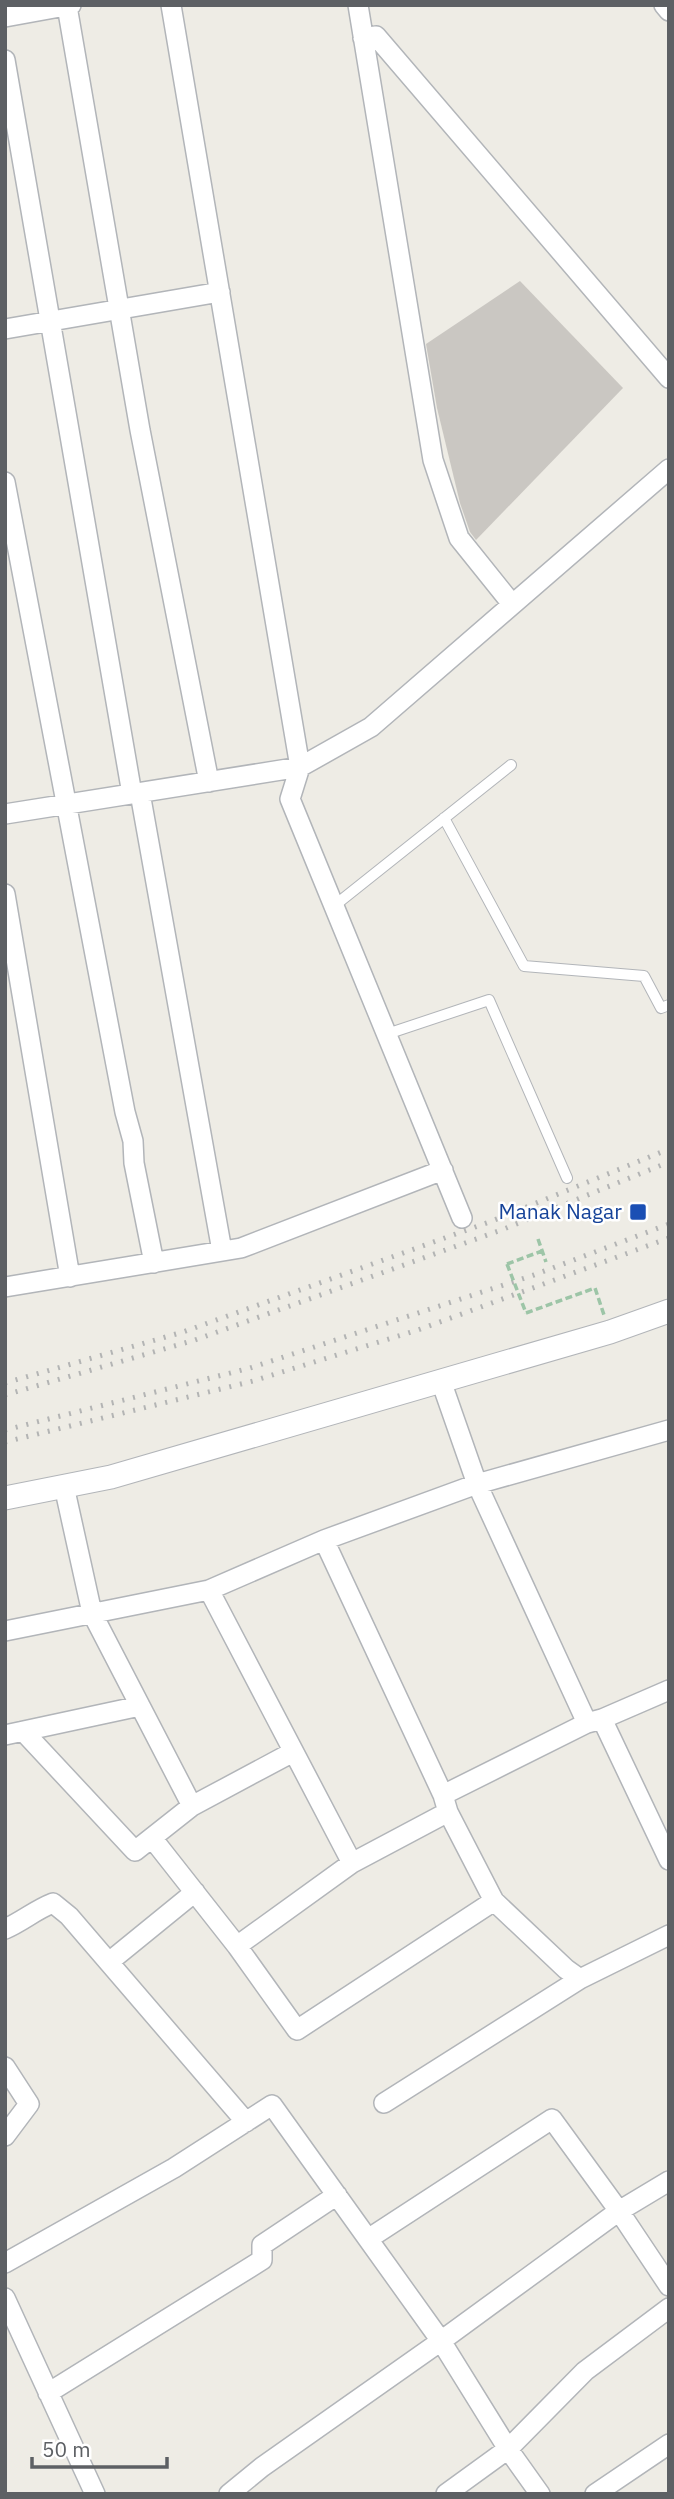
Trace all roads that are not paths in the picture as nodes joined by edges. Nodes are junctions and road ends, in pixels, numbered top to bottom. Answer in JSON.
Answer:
{"nodes":[{"id":1,"x":172,"y":5,"type":"edge"},
{"id":2,"x":358,"y":5,"type":"edge"},
{"id":3,"x":664,"y":5,"type":"edge"},
{"id":4,"x":69,"y":6,"type":"edge"},
{"id":5,"x":669,"y":11,"type":"edge"},
{"id":6,"x":5,"y":17,"type":"edge"},
{"id":7,"x":363,"y":38,"type":"junction"},
{"id":8,"x":5,"y":60,"type":"edge"},
{"id":9,"x":220,"y":292,"type":"junction"},
{"id":10,"x":119,"y":309,"type":"junction"},
{"id":11,"x":50,"y":321,"type":"junction"},
{"id":12,"x":5,"y":329,"type":"edge"},
{"id":13,"x":669,"y":379,"type":"edge"},
{"id":14,"x":669,"y":468,"type":"edge"},
{"id":15,"x":5,"y":482,"type":"edge"},
{"id":16,"x":512,"y":604,"type":"junction"},
{"id":17,"x":511,"y":765,"type":"dead end"},
{"id":18,"x":300,"y":767,"type":"junction"},
{"id":19,"x":209,"y":782,"type":"junction"},
{"id":20,"x":136,"y":793,"type":"junction"},
{"id":21,"x":65,"y":805,"type":"junction"},
{"id":22,"x":5,"y":814,"type":"edge"},
{"id":23,"x":444,"y":818,"type":"junction"},
{"id":24,"x":6,"y":901,"type":"edge"},
{"id":25,"x":334,"y":906,"type":"junction"},
{"id":26,"x":13,"y":986,"type":"edge"},
{"id":27,"x":669,"y":1005,"type":"edge"},
{"id":28,"x":387,"y":1034,"type":"junction"},
{"id":29,"x":443,"y":1170,"type":"junction"},
{"id":30,"x":567,"y":1178,"type":"dead end"},
{"id":31,"x":462,"y":1218,"type":"dead end"},
{"id":32,"x":222,"y":1251,"type":"junction"},
{"id":33,"x":154,"y":1263,"type":"junction"},
{"id":34,"x":70,"y":1276,"type":"junction"},
{"id":35,"x":5,"y":1287,"type":"edge"},
{"id":36,"x":669,"y":1311,"type":"edge"},
{"id":37,"x":440,"y":1381,"type":"junction"},
{"id":38,"x":669,"y":1430,"type":"edge"},
{"id":39,"x":477,"y":1484,"type":"junction"},
{"id":40,"x":64,"y":1486,"type":"junction"},
{"id":41,"x":5,"y":1498,"type":"edge"},
{"id":42,"x":324,"y":1541,"type":"junction"},
{"id":43,"x":209,"y":1590,"type":"junction"},
{"id":44,"x":92,"y":1613,"type":"junction"},
{"id":45,"x":5,"y":1631,"type":"edge"},
{"id":46,"x":669,"y":1690,"type":"edge"},
{"id":47,"x":140,"y":1706,"type":"junction"},
{"id":48,"x":594,"y":1721,"type":"junction"},
{"id":49,"x":14,"y":1733,"type":"edge"},
{"id":50,"x":293,"y":1752,"type":"junction"},
{"id":51,"x":446,"y":1803,"type":"junction"},
{"id":52,"x":192,"y":1806,"type":"junction"},
{"id":53,"x":152,"y":1838,"type":"junction"},
{"id":54,"x":669,"y":1860,"type":"edge"},
{"id":55,"x":352,"y":1863,"type":"junction"},
{"id":56,"x":195,"y":1892,"type":"junction"},
{"id":57,"x":494,"y":1901,"type":"junction"},
{"id":58,"x":5,"y":1929,"type":"edge"},
{"id":59,"x":669,"y":1935,"type":"edge"},
{"id":60,"x":237,"y":1946,"type":"junction"},
{"id":61,"x":109,"y":1962,"type":"junction"},
{"id":62,"x":580,"y":1979,"type":"junction"},
{"id":63,"x":5,"y":2067,"type":"edge"},
{"id":64,"x":384,"y":2103,"type":"dead end"},
{"id":65,"x":246,"y":2122,"type":"junction"},
{"id":66,"x":5,"y":2137,"type":"edge"},
{"id":67,"x":669,"y":2181,"type":"edge"},
{"id":68,"x":337,"y":2195,"type":"junction"},
{"id":69,"x":619,"y":2211,"type":"junction"},
{"id":70,"x":368,"y":2239,"type":"junction"},
{"id":71,"x":5,"y":2263,"type":"edge"},
{"id":72,"x":669,"y":2286,"type":"edge"},
{"id":73,"x":5,"y":2298,"type":"edge"},
{"id":74,"x":669,"y":2308,"type":"edge"},
{"id":75,"x":441,"y":2341,"type":"junction"},
{"id":76,"x":48,"y":2392,"type":"junction"},
{"id":77,"x":669,"y":2444,"type":"edge"},
{"id":78,"x":508,"y":2449,"type":"junction"},
{"id":79,"x":95,"y":2494,"type":"edge"},
{"id":80,"x":229,"y":2494,"type":"edge"},
{"id":81,"x":446,"y":2494,"type":"edge"},
{"id":82,"x":540,"y":2494,"type":"edge"},
{"id":83,"x":595,"y":2494,"type":"edge"}],
"edges":[{"from":1,"to":9,"type":"street"},
{"from":2,"to":7,"type":"street"},
{"from":3,"to":5,"type":"street"},
{"from":4,"to":6,"type":"street"},
{"from":4,"to":10,"type":"street"},
{"from":7,"to":13,"type":"street"},
{"from":7,"to":16,"type":"street"},
{"from":8,"to":11,"type":"street"},
{"from":9,"to":10,"type":"street"},
{"from":9,"to":18,"type":"street"},
{"from":10,"to":11,"type":"street"},
{"from":10,"to":19,"type":"street"},
{"from":11,"to":12,"type":"street"},
{"from":11,"to":20,"type":"street"},
{"from":14,"to":16,"type":"street"},
{"from":15,"to":21,"type":"street"},
{"from":16,"to":18,"type":"street"},
{"from":17,"to":23,"type":"lane"},
{"from":18,"to":19,"type":"street"},
{"from":18,"to":25,"type":"street"},
{"from":19,"to":20,"type":"street"},
{"from":20,"to":21,"type":"street"},
{"from":20,"to":32,"type":"street"},
{"from":21,"to":22,"type":"street"},
{"from":21,"to":33,"type":"street"},
{"from":23,"to":25,"type":"lane"},
{"from":23,"to":27,"type":"lane"},
{"from":24,"to":26,"type":"street"},
{"from":25,"to":28,"type":"street"},
{"from":26,"to":34,"type":"street"},
{"from":28,"to":29,"type":"street"},
{"from":28,"to":30,"type":"lane"},
{"from":29,"to":31,"type":"street"},
{"from":29,"to":32,"type":"street"},
{"from":32,"to":33,"type":"street"},
{"from":33,"to":34,"type":"street"},
{"from":34,"to":35,"type":"street"},
{"from":36,"to":37,"type":"street"},
{"from":37,"to":39,"type":"street"},
{"from":37,"to":40,"type":"street"},
{"from":38,"to":39,"type":"street"},
{"from":39,"to":42,"type":"street"},
{"from":39,"to":48,"type":"street"},
{"from":40,"to":41,"type":"street"},
{"from":40,"to":44,"type":"street"},
{"from":42,"to":43,"type":"street"},
{"from":42,"to":51,"type":"street"},
{"from":43,"to":44,"type":"street"},
{"from":43,"to":50,"type":"street"},
{"from":44,"to":45,"type":"street"},
{"from":44,"to":47,"type":"street"},
{"from":46,"to":48,"type":"street"},
{"from":47,"to":49,"type":"street"},
{"from":47,"to":52,"type":"street"},
{"from":48,"to":51,"type":"street"},
{"from":48,"to":54,"type":"street"},
{"from":49,"to":53,"type":"street"},
{"from":50,"to":52,"type":"street"},
{"from":50,"to":55,"type":"street"},
{"from":51,"to":55,"type":"street"},
{"from":51,"to":57,"type":"street"},
{"from":52,"to":53,"type":"street"},
{"from":53,"to":56,"type":"street"},
{"from":55,"to":60,"type":"street"},
{"from":56,"to":60,"type":"street"},
{"from":56,"to":61,"type":"street"},
{"from":57,"to":60,"type":"street"},
{"from":57,"to":62,"type":"street"},
{"from":58,"to":61,"type":"street"},
{"from":59,"to":62,"type":"street"},
{"from":61,"to":65,"type":"street"},
{"from":62,"to":64,"type":"street"},
{"from":63,"to":66,"type":"street"},
{"from":65,"to":68,"type":"street"},
{"from":65,"to":71,"type":"street"},
{"from":67,"to":69,"type":"street"},
{"from":68,"to":70,"type":"street"},
{"from":68,"to":76,"type":"street"},
{"from":69,"to":70,"type":"street"},
{"from":69,"to":72,"type":"street"},
{"from":69,"to":75,"type":"street"},
{"from":70,"to":75,"type":"street"},
{"from":73,"to":76,"type":"street"},
{"from":74,"to":78,"type":"street"},
{"from":75,"to":78,"type":"street"},
{"from":75,"to":80,"type":"street"},
{"from":76,"to":79,"type":"street"},
{"from":77,"to":83,"type":"street"},
{"from":78,"to":81,"type":"street"},
{"from":78,"to":82,"type":"street"}]}
